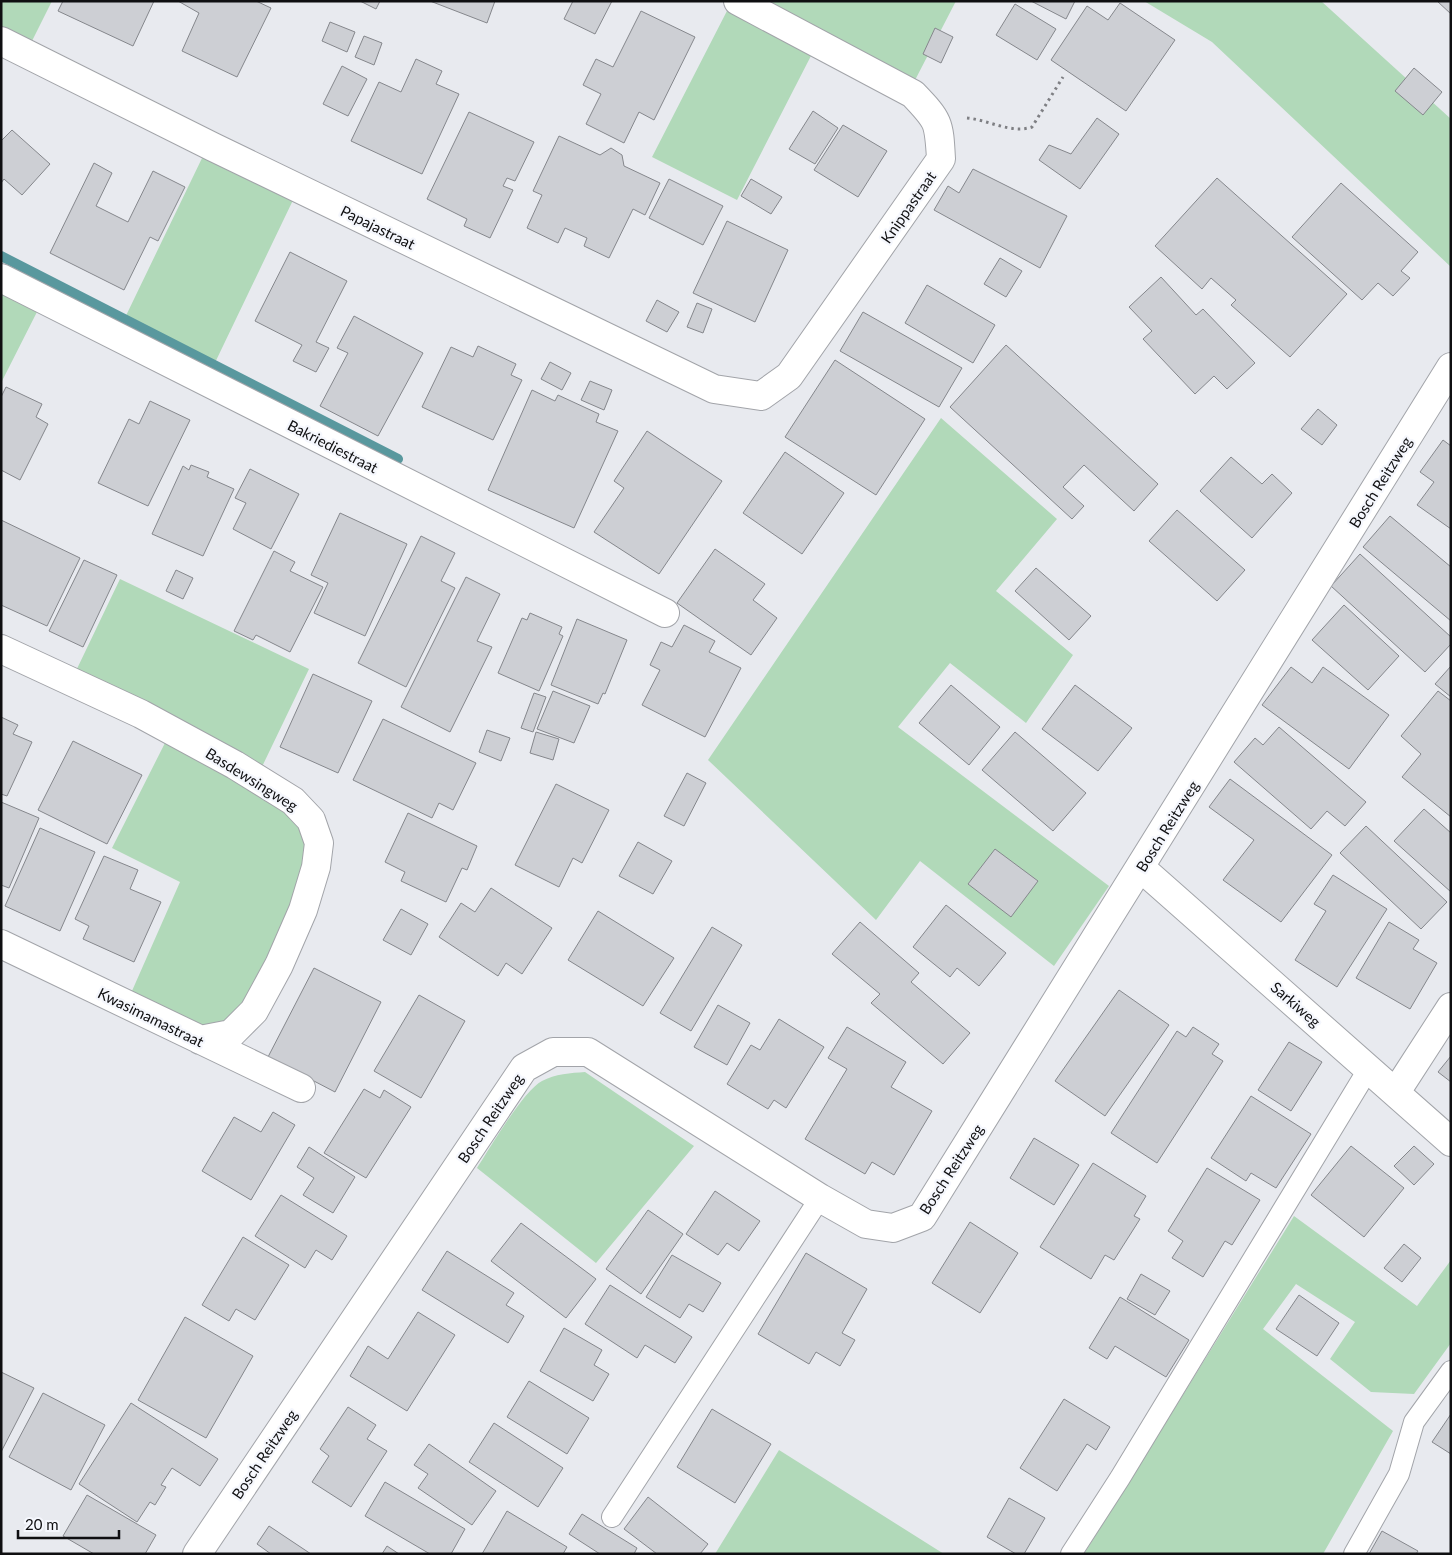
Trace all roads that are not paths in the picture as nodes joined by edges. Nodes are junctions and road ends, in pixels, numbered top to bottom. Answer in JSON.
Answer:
{"nodes":[{"id":1,"x":738,"y":1,"type":"edge"},
{"id":2,"x":1,"y":41,"type":"edge"},
{"id":3,"x":1,"y":278,"type":"edge"},
{"id":4,"x":1451,"y":367,"type":"edge"},
{"id":5,"x":761,"y":396,"type":"joint"},
{"id":6,"x":665,"y":613,"type":"dead end"},
{"id":7,"x":1,"y":649,"type":"edge"},
{"id":8,"x":1141,"y":868,"type":"junction"},
{"id":9,"x":1,"y":944,"type":"edge"},
{"id":10,"x":1451,"y":1007,"type":"edge"},
{"id":11,"x":200,"y":1040,"type":"junction"},
{"id":12,"x":1369,"y":1068,"type":"junction"},
{"id":13,"x":301,"y":1088,"type":"dead end"},
{"id":14,"x":1396,"y":1092,"type":"junction"},
{"id":15,"x":1451,"y":1142,"type":"edge"},
{"id":16,"x":820,"y":1198,"type":"junction"},
{"id":17,"x":1451,"y":1371,"type":"edge"},
{"id":18,"x":612,"y":1517,"type":"dead end"},
{"id":19,"x":197,"y":1554,"type":"edge"},
{"id":20,"x":1071,"y":1554,"type":"edge"},
{"id":21,"x":1354,"y":1554,"type":"edge"}],
"edges":[{"from":1,"to":5,"type":"street","name":"Knippastraat"},
{"from":2,"to":5,"type":"street","name":"Papajastraat"},
{"from":3,"to":6,"type":"street","name":"Bakriediestraat"},
{"from":4,"to":8,"type":"street","name":"Bosch Reitzweg"},
{"from":7,"to":11,"type":"street","name":"Basdewsingweg"},
{"from":8,"to":12,"type":"street","name":"Sarkiweg"},
{"from":8,"to":16,"type":"street","name":"Bosch Reitzweg"},
{"from":9,"to":11,"type":"street","name":"Kwasimamastraat"},
{"from":10,"to":14,"type":"street"},
{"from":11,"to":13,"type":"street","name":"Kwasimamastraat"},
{"from":12,"to":14,"type":"street","name":"Sarkiweg"},
{"from":12,"to":20,"type":"lane"},
{"from":14,"to":15,"type":"street","name":"Sarkiweg"},
{"from":16,"to":18,"type":"lane"},
{"from":16,"to":19,"type":"street","name":"Bosch Reitzweg"},
{"from":17,"to":21,"type":"lane"}]}
